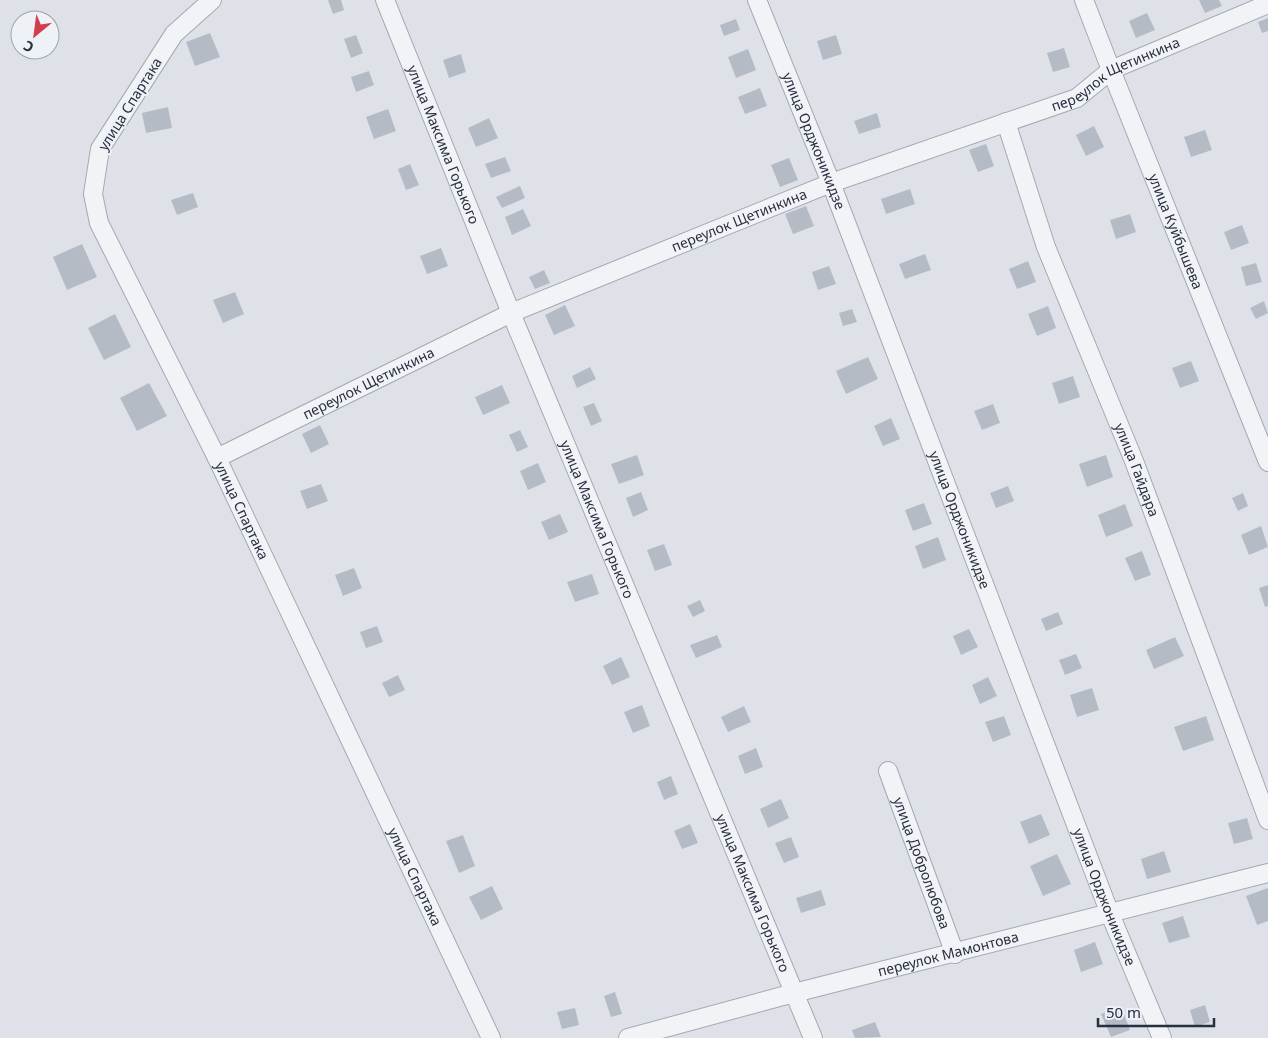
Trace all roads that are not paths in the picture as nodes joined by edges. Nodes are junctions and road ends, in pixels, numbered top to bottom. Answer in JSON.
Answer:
{"nodes":[{"id":1,"x":212,"y":0,"type":"edge"},
{"id":2,"x":385,"y":0,"type":"edge"},
{"id":3,"x":757,"y":0,"type":"edge"},
{"id":4,"x":1084,"y":0,"type":"edge"},
{"id":5,"x":1268,"y":4,"type":"edge"},
{"id":6,"x":1111,"y":70,"type":"junction"},
{"id":7,"x":1006,"y":122,"type":"junction"},
{"id":8,"x":831,"y":183,"type":"junction"},
{"id":9,"x":511,"y":313,"type":"junction"},
{"id":10,"x":217,"y":458,"type":"junction"},
{"id":11,"x":1268,"y":462,"type":"edge"},
{"id":12,"x":888,"y":771,"type":"dead end"},
{"id":13,"x":1268,"y":820,"type":"edge"},
{"id":14,"x":1268,"y":873,"type":"edge"},
{"id":15,"x":1110,"y":914,"type":"junction"},
{"id":16,"x":955,"y":954,"type":"junction"},
{"id":17,"x":794,"y":993,"type":"junction"},
{"id":18,"x":490,"y":1038,"type":"edge"},
{"id":19,"x":628,"y":1038,"type":"edge"},
{"id":20,"x":813,"y":1038,"type":"edge"},
{"id":21,"x":1162,"y":1038,"type":"edge"}],
"edges":[{"from":1,"to":10,"type":"street","name":"улица Спартака"},
{"from":2,"to":9,"type":"street","name":"улица Максима Горького"},
{"from":3,"to":8,"type":"street","name":"улица Орджоникидзе"},
{"from":4,"to":6,"type":"street","name":"улица Куйбышева"},
{"from":5,"to":6,"type":"street","name":"переулок Щетинкина"},
{"from":6,"to":7,"type":"street","name":"переулок Щетинкина"},
{"from":6,"to":11,"type":"street","name":"улица Куйбышева"},
{"from":7,"to":8,"type":"street","name":"переулок Щетинкина"},
{"from":7,"to":13,"type":"street","name":"улица Гайдара"},
{"from":8,"to":9,"type":"street","name":"переулок Щетинкина"},
{"from":8,"to":15,"type":"street","name":"улица Орджоникидзе"},
{"from":9,"to":10,"type":"street","name":"переулок Щетинкина"},
{"from":9,"to":17,"type":"street","name":"улица Максима Горького"},
{"from":10,"to":18,"type":"street","name":"улица Спартака"},
{"from":12,"to":16,"type":"street","name":"улица Добролюбова"},
{"from":14,"to":15,"type":"street","name":"переулок Мамонтова"},
{"from":15,"to":16,"type":"street","name":"переулок Мамонтова"},
{"from":15,"to":21,"type":"street","name":"улица Орджоникидзе"},
{"from":16,"to":17,"type":"street","name":"переулок Мамонтова"},
{"from":17,"to":19,"type":"street","name":"переулок Мамонтова"},
{"from":17,"to":20,"type":"street","name":"улица Максима Горького"}]}
